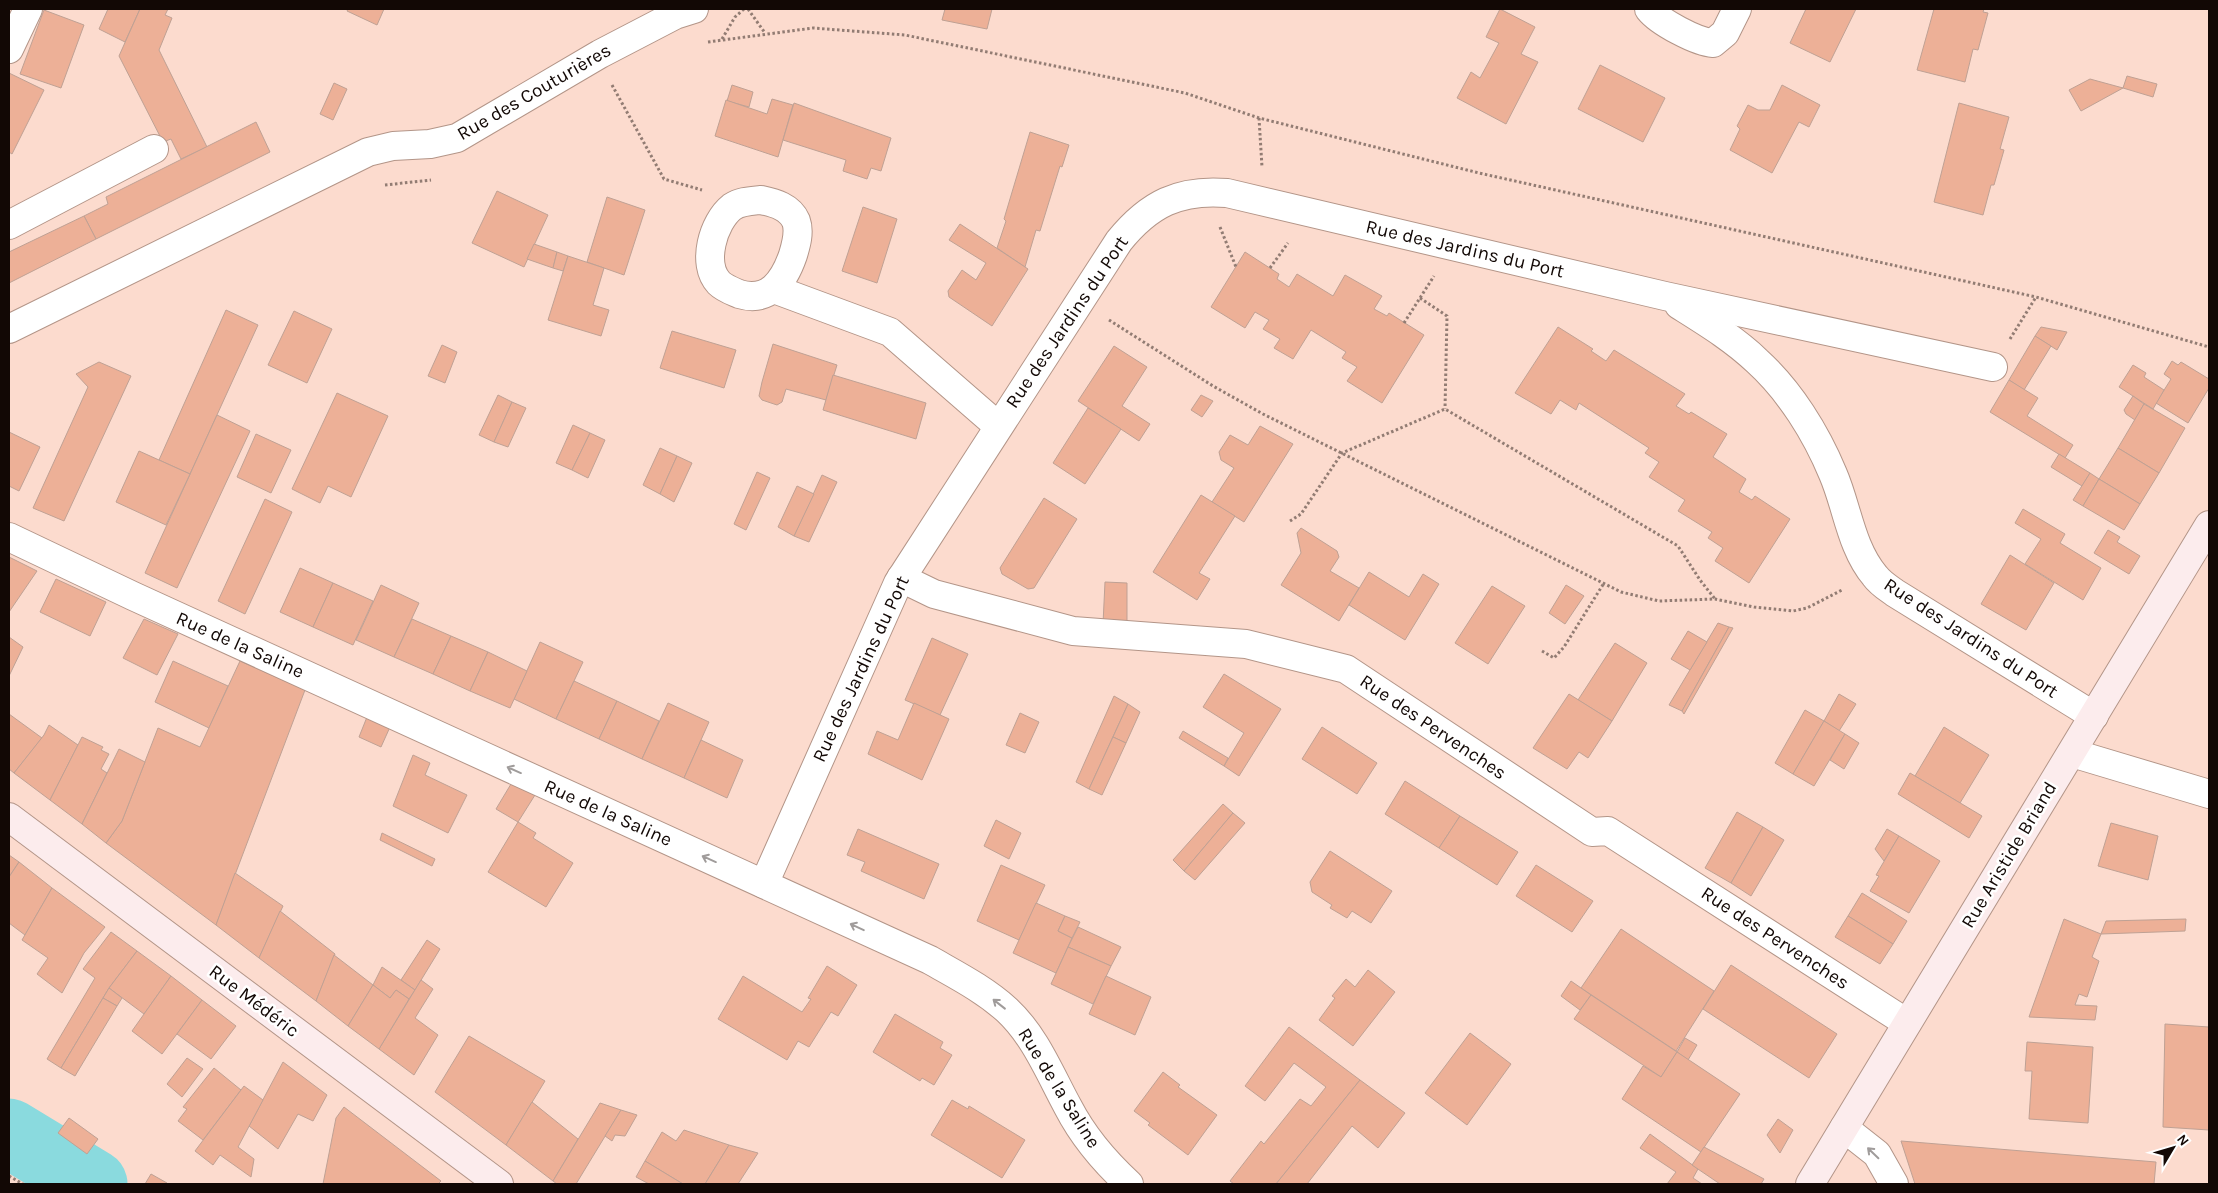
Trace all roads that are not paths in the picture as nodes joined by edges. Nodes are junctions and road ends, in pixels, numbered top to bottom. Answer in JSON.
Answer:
{"nodes":[{"id":1,"x":28,"y":9,"type":"edge"},
{"id":2,"x":694,"y":9,"type":"edge"},
{"id":3,"x":1649,"y":9,"type":"edge"},
{"id":4,"x":1737,"y":9,"type":"edge"},
{"id":5,"x":9,"y":49,"type":"edge"},
{"id":6,"x":154,"y":149,"type":"dead end"},
{"id":7,"x":9,"y":225,"type":"edge"},
{"id":8,"x":774,"y":289,"type":"junction"},
{"id":9,"x":1665,"y":296,"type":"junction"},
{"id":10,"x":9,"y":329,"type":"edge"},
{"id":11,"x":1993,"y":367,"type":"road end"},
{"id":12,"x":998,"y":426,"type":"junction"},
{"id":13,"x":2209,"y":525,"type":"edge"},
{"id":14,"x":9,"y":537,"type":"edge"},
{"id":15,"x":901,"y":578,"type":"junction"},
{"id":16,"x":2094,"y":716,"type":"junction"},
{"id":17,"x":2072,"y":752,"type":"junction"},
{"id":18,"x":2209,"y":794,"type":"edge"},
{"id":19,"x":9,"y":817,"type":"edge"},
{"id":20,"x":764,"y":884,"type":"junction"},
{"id":21,"x":1907,"y":1023,"type":"junction"},
{"id":22,"x":1844,"y":1128,"type":"junction"},
{"id":23,"x":499,"y":1184,"type":"edge"},
{"id":24,"x":1129,"y":1184,"type":"edge"},
{"id":25,"x":1810,"y":1184,"type":"edge"},
{"id":26,"x":1894,"y":1184,"type":"edge"}],
"edges":[{"from":1,"to":5,"type":"street"},
{"from":2,"to":10,"type":"street","name":"Rue des Couturières"},
{"from":3,"to":4,"type":"street"},
{"from":6,"to":7,"type":"street"},
{"from":8,"to":8,"type":"street"},
{"from":8,"to":12,"type":"street"},
{"from":9,"to":11,"type":"street","name":"Rue des Jardins du Port"},
{"from":9,"to":12,"type":"street","name":"Rue des Jardins du Port"},
{"from":9,"to":16,"type":"street","name":"Rue des Jardins du Port"},
{"from":12,"to":15,"type":"street","name":"Rue des Jardins du Port"},
{"from":13,"to":16,"type":"main road","name":"Rue Aristide Briand"},
{"from":20,"to":14,"type":"street","name":"Rue de la Saline","one_way":true},
{"from":15,"to":20,"type":"street","name":"Rue des Jardins du Port"},
{"from":15,"to":21,"type":"street","name":"Rue des Pervenches"},
{"from":16,"to":17,"type":"main road","name":"Rue Aristide Briand"},
{"from":17,"to":18,"type":"street"},
{"from":17,"to":21,"type":"main road","name":"Rue Aristide Briand"},
{"from":19,"to":23,"type":"main road","name":"Rue Médéric"},
{"from":24,"to":20,"type":"street","name":"Rue de la Saline","one_way":true},
{"from":21,"to":22,"type":"main road","name":"Rue Aristide Briand"},
{"from":22,"to":25,"type":"main road","name":"Rue Aristide Briand"},
{"from":26,"to":22,"type":"street","one_way":true}]}
